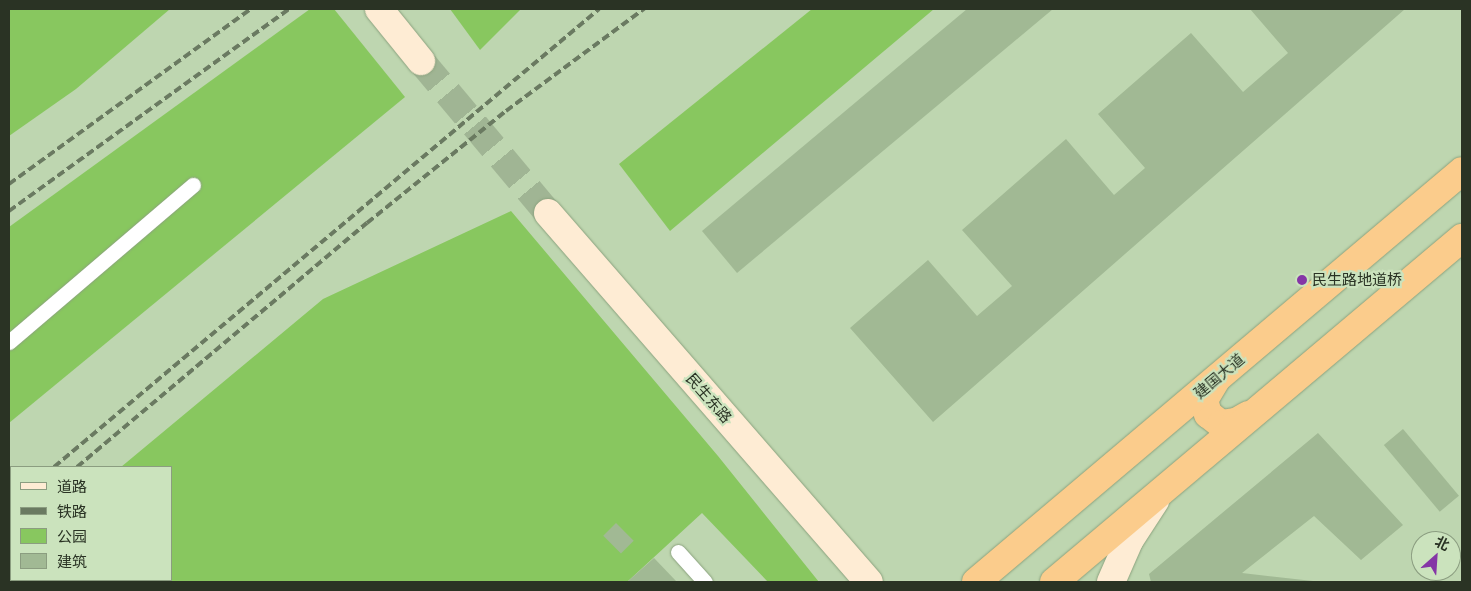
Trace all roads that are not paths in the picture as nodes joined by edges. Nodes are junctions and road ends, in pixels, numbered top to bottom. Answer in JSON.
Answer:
{"nodes":[{"id":1,"x":379,"y":9,"type":"edge"},
{"id":2,"x":421,"y":60,"type":"tunnel mouth"},
{"id":3,"x":1462,"y":171,"type":"edge"},
{"id":4,"x":192,"y":185,"type":"dead end"},
{"id":5,"x":548,"y":213,"type":"tunnel mouth"},
{"id":6,"x":1462,"y":238,"type":"edge"},
{"id":7,"x":9,"y":342,"type":"edge"},
{"id":8,"x":1219,"y":377,"type":"junction"},
{"id":9,"x":1256,"y":409,"type":"junction"},
{"id":10,"x":1159,"y":494,"type":"junction"},
{"id":11,"x":678,"y":552,"type":"dead end"},
{"id":12,"x":705,"y":582,"type":"edge"},
{"id":13,"x":870,"y":582,"type":"edge"},
{"id":14,"x":976,"y":582,"type":"edge"},
{"id":15,"x":1054,"y":582,"type":"edge"},
{"id":16,"x":1111,"y":582,"type":"edge"}],
"edges":[{"from":1,"to":2,"type":"main road"},
{"from":3,"to":8,"type":"highway","name":"建国大道"},
{"from":4,"to":7,"type":"lane"},
{"from":5,"to":13,"type":"main road","name":"民生东路"},
{"from":6,"to":9,"type":"highway"},
{"from":8,"to":9,"type":"highway"},
{"from":8,"to":14,"type":"highway","name":"建国大道"},
{"from":9,"to":10,"type":"highway"},
{"from":10,"to":15,"type":"highway"},
{"from":10,"to":16,"type":"main road"},
{"from":11,"to":12,"type":"lane"}]}
